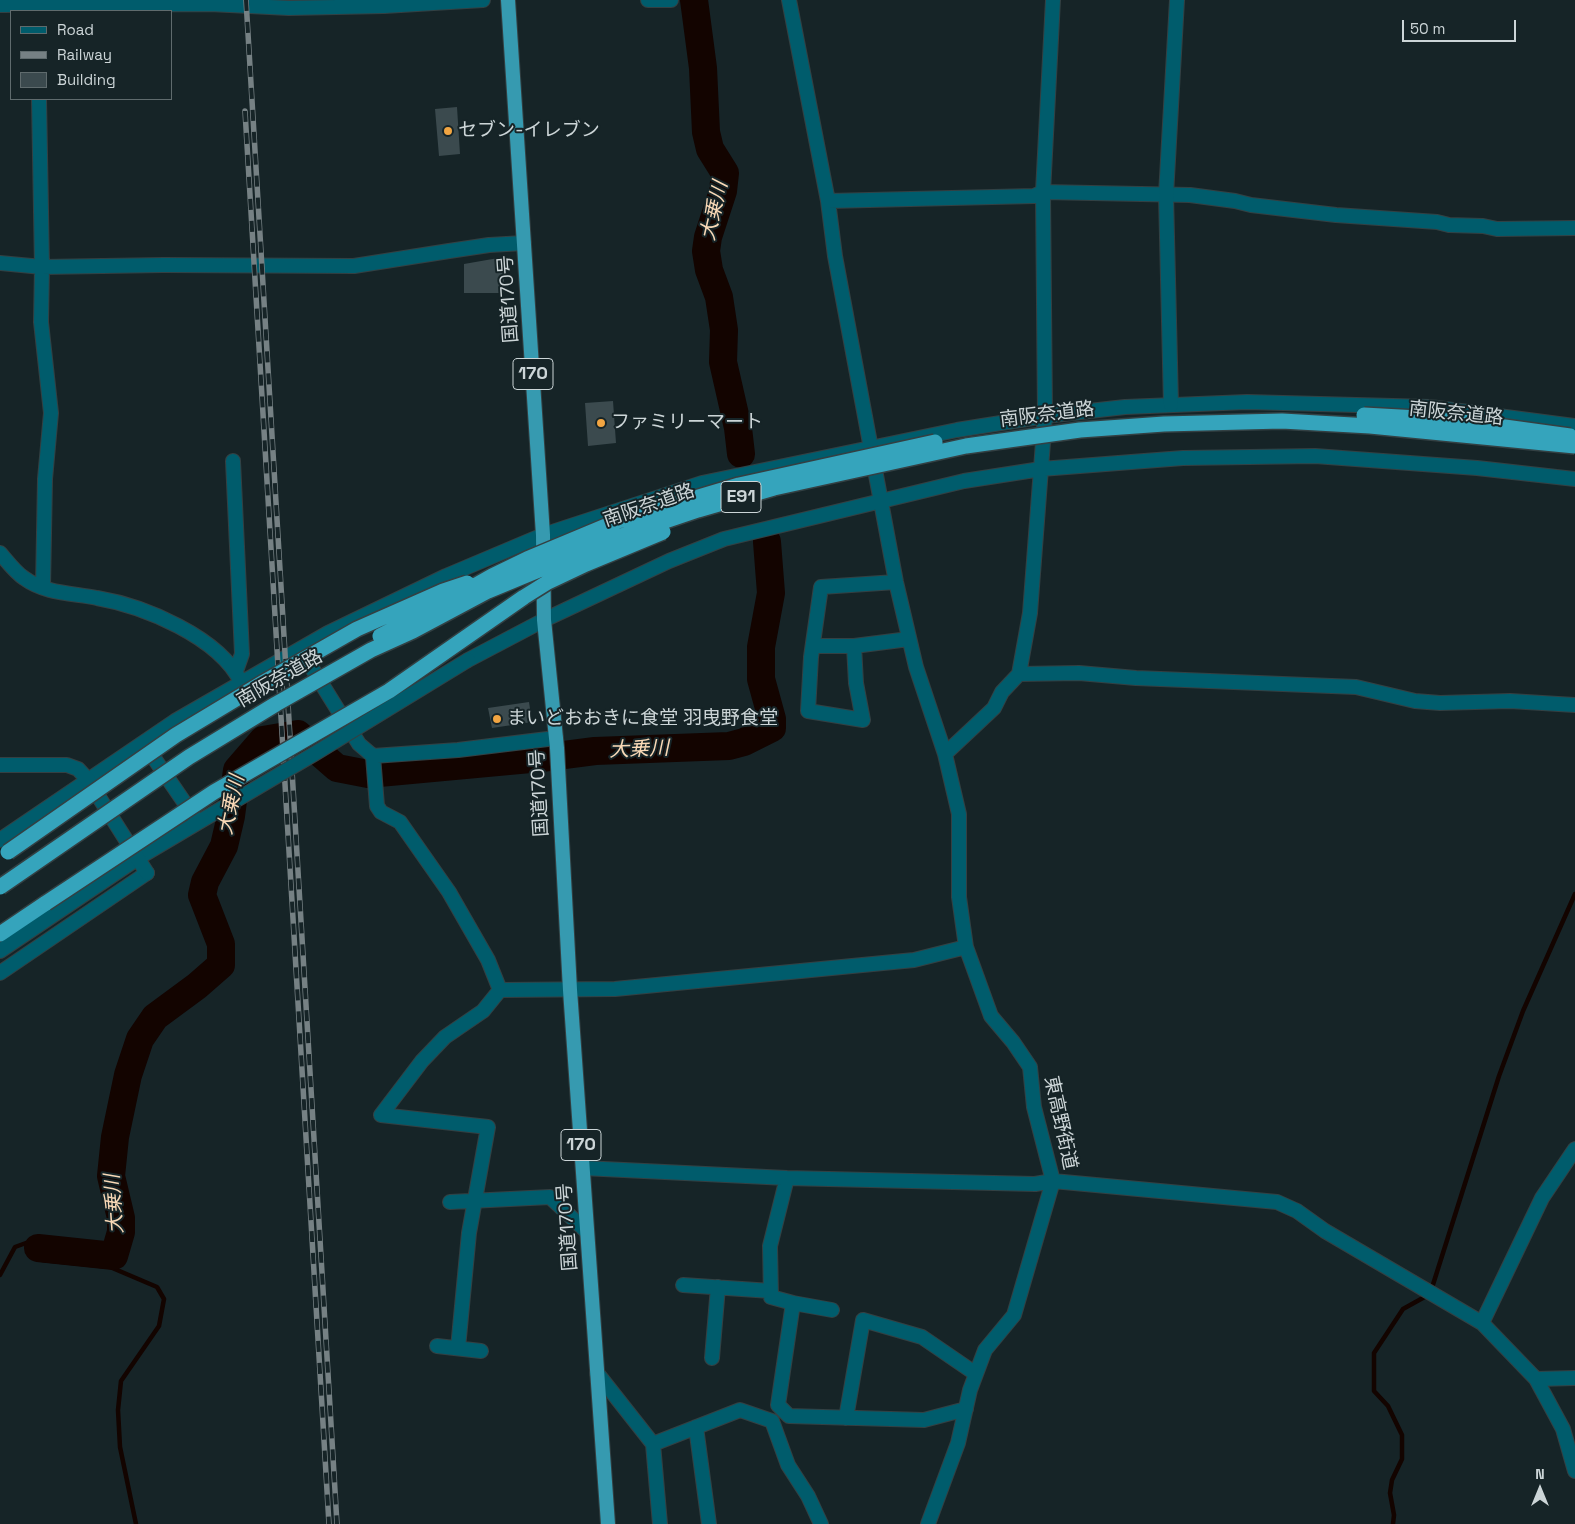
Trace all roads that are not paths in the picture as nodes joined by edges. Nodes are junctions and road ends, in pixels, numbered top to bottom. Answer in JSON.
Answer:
{"nodes":[{"id":1,"x":483,"y":0,"type":"edge"},
{"id":2,"x":508,"y":0,"type":"edge"},
{"id":3,"x":648,"y":0,"type":"edge"},
{"id":4,"x":671,"y":0,"type":"edge"},
{"id":5,"x":788,"y":0,"type":"edge"},
{"id":6,"x":1054,"y":0,"type":"edge"},
{"id":7,"x":1177,"y":0,"type":"edge"},
{"id":8,"x":210,"y":2,"type":"edge"},
{"id":9,"x":0,"y":5,"type":"edge"},
{"id":10,"x":36,"y":5,"type":"edge"},
{"id":11,"x":39,"y":100,"type":"edge"},
{"id":12,"x":1042,"y":192,"type":"junction"},
{"id":13,"x":1166,"y":194,"type":"junction"},
{"id":14,"x":828,"y":201,"type":"junction"},
{"id":15,"x":1575,"y":228,"type":"edge"},
{"id":16,"x":524,"y":243,"type":"junction"},
{"id":17,"x":0,"y":263,"type":"edge"},
{"id":18,"x":42,"y":267,"type":"junction"},
{"id":19,"x":1171,"y":405,"type":"junction"},
{"id":20,"x":1045,"y":416,"type":"junction"},
{"id":21,"x":1575,"y":426,"type":"edge"},
{"id":22,"x":1575,"y":436,"type":"edge"},
{"id":23,"x":1575,"y":446,"type":"edge"},
{"id":24,"x":871,"y":448,"type":"junction"},
{"id":25,"x":233,"y":462,"type":"dead end"},
{"id":26,"x":1041,"y":469,"type":"junction"},
{"id":27,"x":1575,"y":479,"type":"edge"},
{"id":28,"x":774,"y":488,"type":"junction"},
{"id":29,"x":881,"y":501,"type":"junction"},
{"id":30,"x":544,"y":535,"type":"junction"},
{"id":31,"x":0,"y":553,"type":"edge"},
{"id":32,"x":492,"y":576,"type":"junction"},
{"id":33,"x":896,"y":582,"type":"junction"},
{"id":34,"x":43,"y":587,"type":"junction"},
{"id":35,"x":544,"y":620,"type":"junction"},
{"id":36,"x":909,"y":639,"type":"junction"},
{"id":37,"x":812,"y":646,"type":"junction"},
{"id":38,"x":854,"y":646,"type":"junction"},
{"id":39,"x":300,"y":648,"type":"junction"},
{"id":40,"x":1019,"y":674,"type":"junction"},
{"id":41,"x":239,"y":676,"type":"junction"},
{"id":42,"x":1575,"y":705,"type":"edge"},
{"id":43,"x":144,"y":742,"type":"junction"},
{"id":44,"x":556,"y":743,"type":"junction"},
{"id":45,"x":945,"y":754,"type":"junction"},
{"id":46,"x":0,"y":765,"type":"edge"},
{"id":47,"x":374,"y":768,"type":"junction"},
{"id":48,"x":88,"y":780,"type":"junction"},
{"id":49,"x":197,"y":822,"type":"junction"},
{"id":50,"x":3,"y":850,"type":"edge"},
{"id":51,"x":138,"y":858,"type":"junction"},
{"id":52,"x":0,"y":875,"type":"edge"},
{"id":53,"x":0,"y":887,"type":"edge"},
{"id":54,"x":0,"y":934,"type":"edge"},
{"id":55,"x":966,"y":947,"type":"junction"},
{"id":56,"x":0,"y":951,"type":"edge"},
{"id":57,"x":0,"y":973,"type":"edge"},
{"id":58,"x":500,"y":990,"type":"junction"},
{"id":59,"x":570,"y":990,"type":"junction"},
{"id":60,"x":1575,"y":1149,"type":"edge"},
{"id":61,"x":583,"y":1168,"type":"junction"},
{"id":62,"x":787,"y":1178,"type":"junction"},
{"id":63,"x":1053,"y":1181,"type":"junction"},
{"id":64,"x":475,"y":1201,"type":"junction"},
{"id":65,"x":450,"y":1202,"type":"dead end"},
{"id":66,"x":588,"y":1232,"type":"junction"},
{"id":67,"x":682,"y":1285,"type":"dead end"},
{"id":68,"x":718,"y":1287,"type":"junction"},
{"id":69,"x":771,"y":1292,"type":"junction"},
{"id":70,"x":793,"y":1303,"type":"junction"},
{"id":71,"x":832,"y":1310,"type":"dead end"},
{"id":72,"x":1482,"y":1324,"type":"junction"},
{"id":73,"x":438,"y":1346,"type":"dead end"},
{"id":74,"x":458,"y":1348,"type":"junction"},
{"id":75,"x":481,"y":1351,"type":"dead end"},
{"id":76,"x":712,"y":1358,"type":"dead end"},
{"id":77,"x":598,"y":1373,"type":"junction"},
{"id":78,"x":976,"y":1374,"type":"junction"},
{"id":79,"x":1575,"y":1378,"type":"edge"},
{"id":80,"x":1536,"y":1379,"type":"junction"},
{"id":81,"x":966,"y":1409,"type":"junction"},
{"id":82,"x":846,"y":1418,"type":"junction"},
{"id":83,"x":696,"y":1427,"type":"junction"},
{"id":84,"x":653,"y":1444,"type":"junction"},
{"id":85,"x":1575,"y":1471,"type":"edge"},
{"id":86,"x":608,"y":1524,"type":"edge"},
{"id":87,"x":660,"y":1524,"type":"edge"},
{"id":88,"x":709,"y":1524,"type":"edge"},
{"id":89,"x":821,"y":1524,"type":"edge"},
{"id":90,"x":928,"y":1524,"type":"edge"}],
"edges":[{"from":1,"to":8,"type":"street"},
{"from":2,"to":16,"type":"highway","name":"国道170号","number":"170"},
{"from":3,"to":4,"type":"street"},
{"from":5,"to":14,"type":"street","name":"東高野街道"},
{"from":6,"to":12,"type":"street"},
{"from":7,"to":13,"type":"street"},
{"from":8,"to":10,"type":"street"},
{"from":9,"to":10,"type":"street"},
{"from":11,"to":18,"type":"street"},
{"from":12,"to":13,"type":"street"},
{"from":12,"to":14,"type":"street"},
{"from":12,"to":20,"type":"street"},
{"from":13,"to":15,"type":"street"},
{"from":13,"to":19,"type":"street"},
{"from":14,"to":24,"type":"street","name":"東高野街道"},
{"from":16,"to":18,"type":"street"},
{"from":16,"to":30,"type":"highway","name":"国道170号","number":"170"},
{"from":17,"to":18,"type":"street"},
{"from":18,"to":34,"type":"street"},
{"from":19,"to":20,"type":"street"},
{"from":19,"to":21,"type":"street"},
{"from":20,"to":24,"type":"street"},
{"from":20,"to":26,"type":"street"},
{"from":22,"to":32,"type":"highway","name":"南阪奈道路","number":"E91","bridge":true},
{"from":23,"to":28,"type":"highway","name":"南阪奈道路","number":"E91","bridge":true},
{"from":24,"to":29,"type":"street","name":"東高野街道"},
{"from":24,"to":30,"type":"street"},
{"from":25,"to":41,"type":"street"},
{"from":26,"to":27,"type":"street"},
{"from":26,"to":29,"type":"street"},
{"from":26,"to":40,"type":"street"},
{"from":28,"to":53,"type":"highway","name":"南阪奈道路","number":"E91","bridge":true},
{"from":28,"to":54,"type":"highway","bridge":true},
{"from":29,"to":33,"type":"street","name":"東高野街道"},
{"from":29,"to":35,"type":"street"},
{"from":30,"to":35,"type":"highway","name":"国道170号","number":"170"},
{"from":30,"to":39,"type":"street"},
{"from":31,"to":34,"type":"street"},
{"from":32,"to":50,"type":"highway","bridge":true},
{"from":32,"to":52,"type":"highway","name":"南阪奈道路","number":"E91","bridge":true},
{"from":33,"to":36,"type":"street","name":"東高野街道"},
{"from":33,"to":37,"type":"street"},
{"from":34,"to":41,"type":"street"},
{"from":35,"to":44,"type":"highway","name":"国道170号","number":"170"},
{"from":35,"to":49,"type":"street","bridge":true},
{"from":36,"to":38,"type":"street"},
{"from":36,"to":45,"type":"street","name":"東高野街道"},
{"from":37,"to":38,"type":"street"},
{"from":37,"to":38,"type":"street"},
{"from":39,"to":41,"type":"street"},
{"from":39,"to":47,"type":"street"},
{"from":40,"to":42,"type":"street"},
{"from":40,"to":45,"type":"street"},
{"from":41,"to":43,"type":"street"},
{"from":43,"to":48,"type":"street"},
{"from":43,"to":49,"type":"street"},
{"from":44,"to":47,"type":"street"},
{"from":44,"to":59,"type":"highway","name":"国道170号","number":"170"},
{"from":45,"to":55,"type":"street","name":"東高野街道"},
{"from":46,"to":48,"type":"street"},
{"from":47,"to":58,"type":"street"},
{"from":48,"to":50,"type":"street"},
{"from":48,"to":51,"type":"street"},
{"from":49,"to":51,"type":"street"},
{"from":51,"to":56,"type":"street"},
{"from":51,"to":57,"type":"street"},
{"from":55,"to":59,"type":"street"},
{"from":55,"to":63,"type":"street","name":"東高野街道"},
{"from":58,"to":59,"type":"street"},
{"from":58,"to":64,"type":"street"},
{"from":59,"to":61,"type":"highway","name":"国道170号","number":"170"},
{"from":60,"to":72,"type":"street"},
{"from":61,"to":62,"type":"street"},
{"from":61,"to":66,"type":"highway","name":"国道170号","number":"170"},
{"from":62,"to":63,"type":"street"},
{"from":62,"to":69,"type":"street"},
{"from":63,"to":72,"type":"street"},
{"from":63,"to":78,"type":"street","name":"東高野街道"},
{"from":64,"to":65,"type":"street"},
{"from":64,"to":66,"type":"street"},
{"from":64,"to":74,"type":"street"},
{"from":66,"to":77,"type":"highway","name":"国道170号","number":"170"},
{"from":67,"to":68,"type":"street"},
{"from":68,"to":69,"type":"street"},
{"from":68,"to":76,"type":"street"},
{"from":69,"to":70,"type":"street"},
{"from":70,"to":71,"type":"street"},
{"from":70,"to":82,"type":"street"},
{"from":72,"to":80,"type":"street"},
{"from":73,"to":74,"type":"street"},
{"from":74,"to":75,"type":"street"},
{"from":77,"to":84,"type":"street"},
{"from":77,"to":86,"type":"highway","name":"国道170号","number":"170"},
{"from":78,"to":81,"type":"street","name":"東高野街道"},
{"from":78,"to":82,"type":"street"},
{"from":79,"to":80,"type":"street"},
{"from":80,"to":85,"type":"street"},
{"from":81,"to":82,"type":"street"},
{"from":81,"to":90,"type":"street","name":"東高野街道"},
{"from":83,"to":84,"type":"street"},
{"from":83,"to":88,"type":"street"},
{"from":83,"to":89,"type":"street"},
{"from":84,"to":87,"type":"street"}]}
